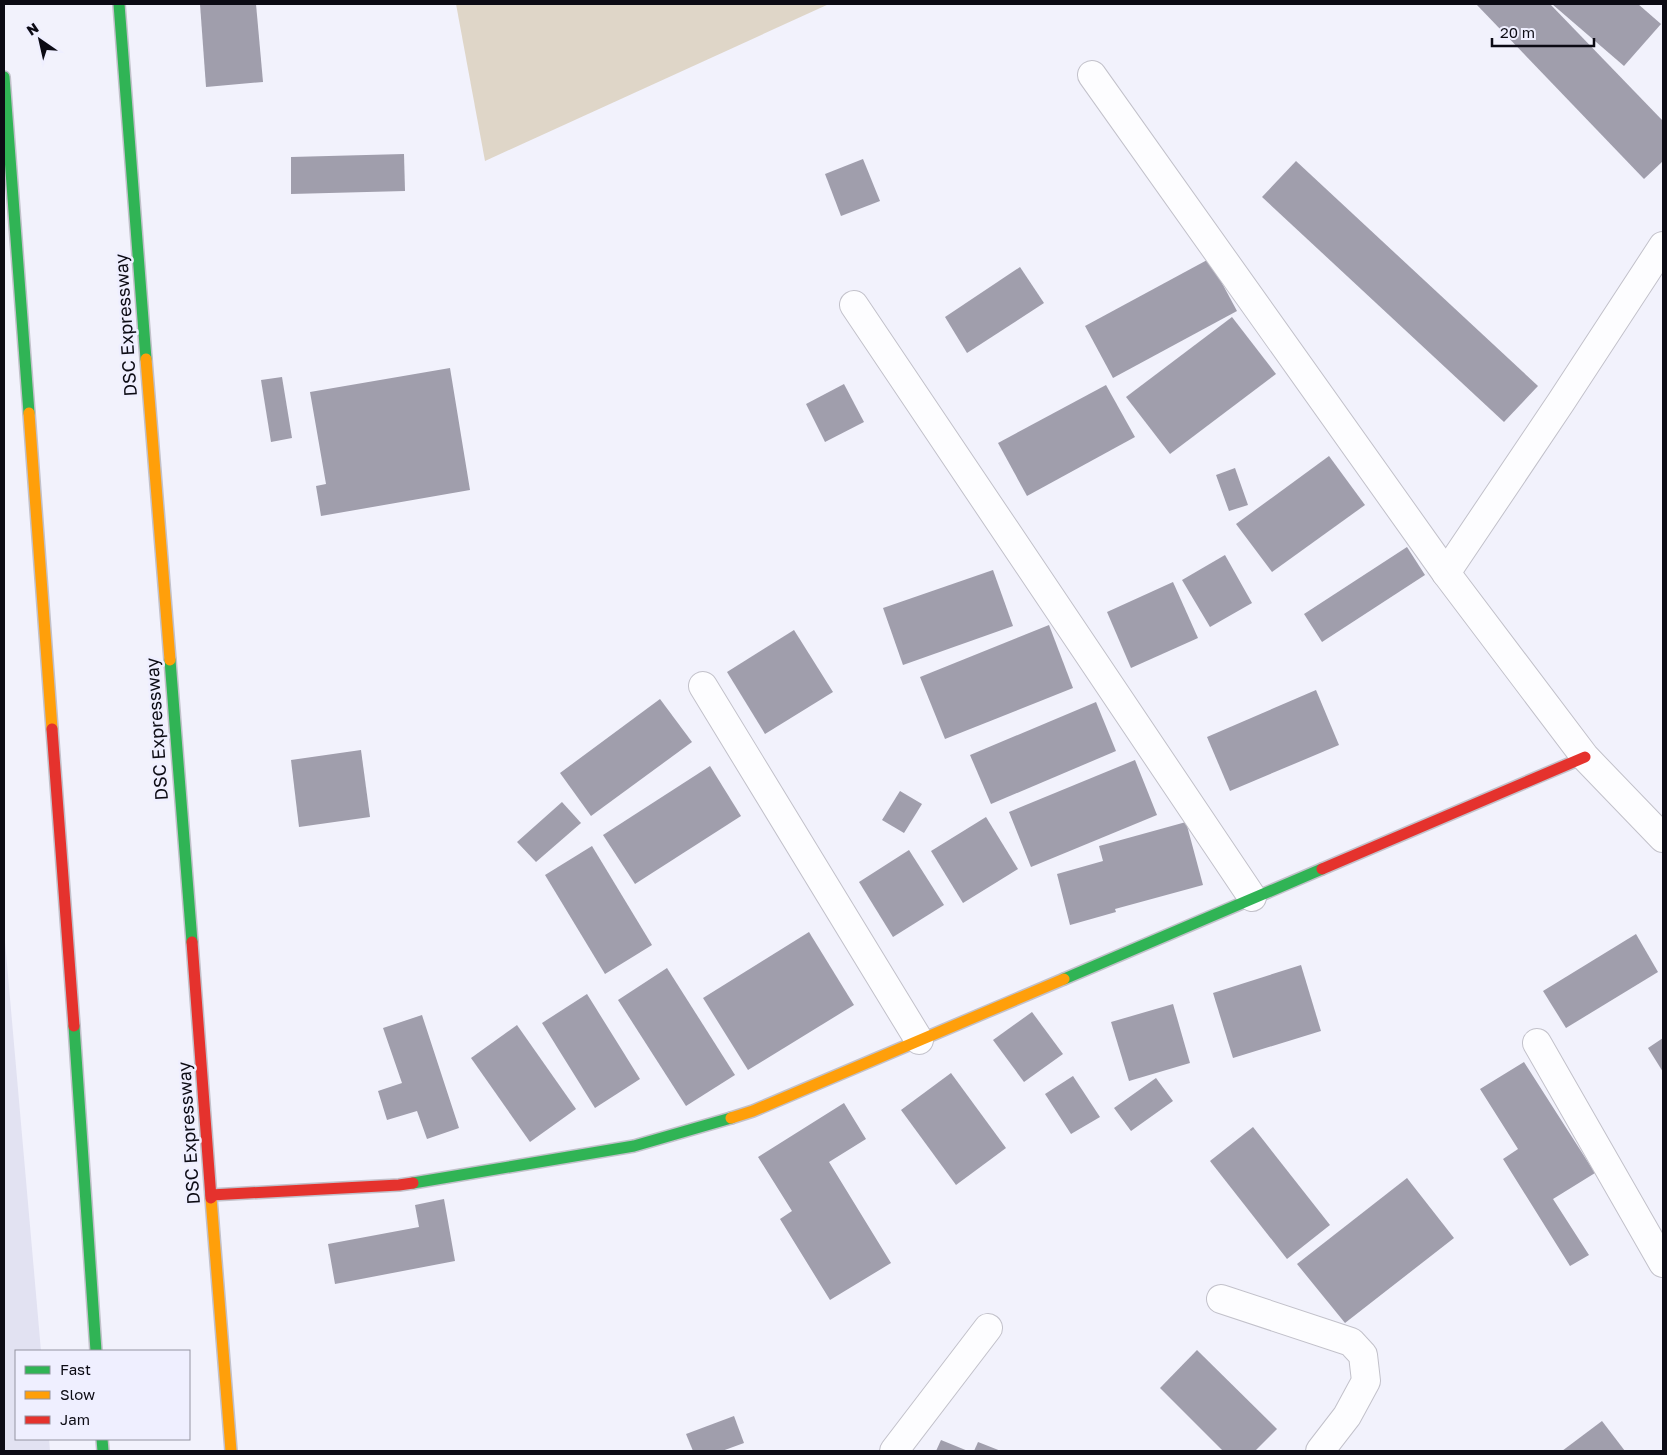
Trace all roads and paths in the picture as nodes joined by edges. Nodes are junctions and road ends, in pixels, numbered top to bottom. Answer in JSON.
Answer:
{"nodes":[{"id":1,"x":119,"y":4,"type":"edge"},
{"id":2,"x":1092,"y":75,"type":"dead end"},
{"id":3,"x":4,"y":77,"type":"edge"},
{"id":4,"x":1663,"y":246,"type":"edge"},
{"id":5,"x":854,"y":305,"type":"dead end"},
{"id":6,"x":1446,"y":573,"type":"junction"},
{"id":7,"x":704,"y":686,"type":"dead end"},
{"id":8,"x":1585,"y":757,"type":"junction"},
{"id":9,"x":1663,"y":838,"type":"edge"},
{"id":10,"x":1252,"y":897,"type":"junction"},
{"id":11,"x":920,"y":1040,"type":"junction"},
{"id":12,"x":1537,"y":1043,"type":"dead end"},
{"id":13,"x":211,"y":1195,"type":"junction"},
{"id":14,"x":1663,"y":1263,"type":"edge"},
{"id":15,"x":1221,"y":1299,"type":"dead end"},
{"id":16,"x":988,"y":1328,"type":"dead end"},
{"id":17,"x":96,"y":1350,"type":"edge"},
{"id":18,"x":231,"y":1451,"type":"edge"},
{"id":19,"x":894,"y":1451,"type":"edge"},
{"id":20,"x":1320,"y":1451,"type":"edge"}],
"edges":[{"from":1,"to":13,"type":"main road","name":"DSC Expressway"},
{"from":2,"to":6,"type":"street"},
{"from":3,"to":17,"type":"main road"},
{"from":4,"to":6,"type":"street"},
{"from":5,"to":10,"type":"street"},
{"from":6,"to":8,"type":"street"},
{"from":7,"to":11,"type":"street"},
{"from":8,"to":9,"type":"street"},
{"from":8,"to":10,"type":"main road"},
{"from":10,"to":11,"type":"main road"},
{"from":11,"to":13,"type":"main road"},
{"from":12,"to":14,"type":"street"},
{"from":13,"to":18,"type":"main road","name":"DSC Expressway"},
{"from":15,"to":20,"type":"street"},
{"from":16,"to":19,"type":"street"}]}
